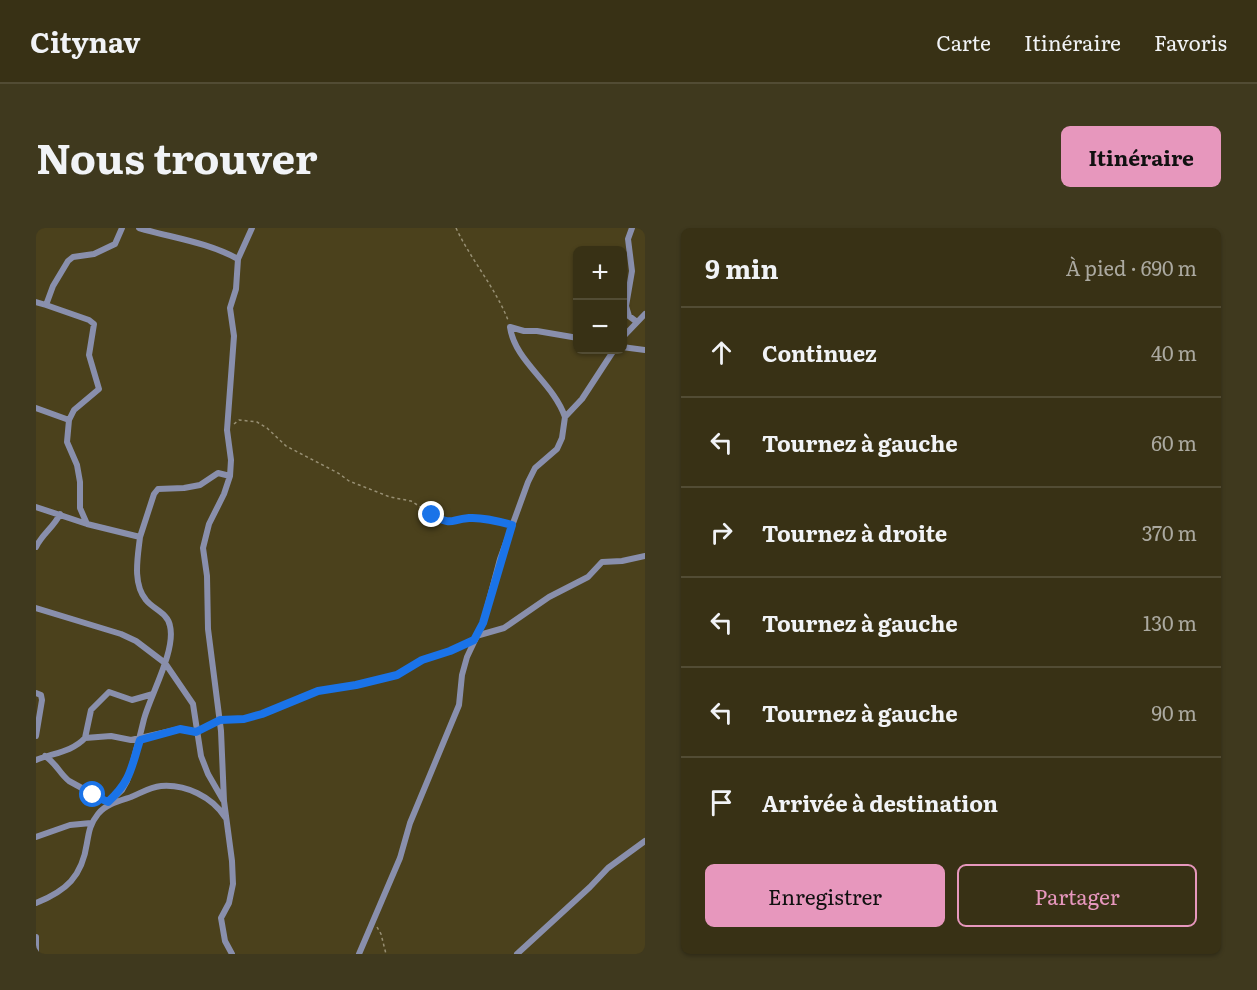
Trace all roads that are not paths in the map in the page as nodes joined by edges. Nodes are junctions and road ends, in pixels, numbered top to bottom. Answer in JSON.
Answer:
{"nodes":[{"id":1,"x":122,"y":228,"type":"edge"},
{"id":2,"x":138,"y":228,"type":"edge"},
{"id":3,"x":252,"y":228,"type":"edge"},
{"id":4,"x":632,"y":228,"type":"edge"},
{"id":5,"x":238,"y":259,"type":"junction"},
{"id":6,"x":36,"y":302,"type":"edge"},
{"id":7,"x":46,"y":305,"type":"junction"},
{"id":8,"x":645,"y":314,"type":"edge"},
{"id":9,"x":637,"y":322,"type":"junction"},
{"id":10,"x":627,"y":333,"type":"edge"},
{"id":11,"x":573,"y":337,"type":"edge"},
{"id":12,"x":627,"y":348,"type":"edge"},
{"id":13,"x":645,"y":350,"type":"edge"},
{"id":14,"x":611,"y":354,"type":"edge"},
{"id":15,"x":36,"y":408,"type":"edge"},
{"id":16,"x":565,"y":417,"type":"junction"},
{"id":17,"x":69,"y":420,"type":"junction"},
{"id":18,"x":230,"y":476,"type":"junction"},
{"id":19,"x":36,"y":507,"type":"edge"},
{"id":20,"x":60,"y":514,"type":"junction"},
{"id":21,"x":87,"y":524,"type":"junction"},
{"id":22,"x":140,"y":537,"type":"junction"},
{"id":23,"x":36,"y":547,"type":"edge"},
{"id":24,"x":645,"y":556,"type":"edge"},
{"id":25,"x":36,"y":608,"type":"edge"},
{"id":26,"x":475,"y":638,"type":"junction"},
{"id":27,"x":165,"y":663,"type":"junction"},
{"id":28,"x":36,"y":693,"type":"edge"},
{"id":29,"x":153,"y":694,"type":"junction"},
{"id":30,"x":220,"y":720,"type":"junction"},
{"id":31,"x":196,"y":732,"type":"junction"},
{"id":32,"x":36,"y":736,"type":"edge"},
{"id":33,"x":85,"y":738,"type":"junction"},
{"id":34,"x":140,"y":740,"type":"junction"},
{"id":35,"x":45,"y":756,"type":"junction"},
{"id":36,"x":36,"y":760,"type":"edge"},
{"id":37,"x":224,"y":801,"type":"junction"},
{"id":38,"x":110,"y":803,"type":"junction"},
{"id":39,"x":226,"y":817,"type":"junction"},
{"id":40,"x":91,"y":823,"type":"junction"},
{"id":41,"x":36,"y":837,"type":"edge"},
{"id":42,"x":645,"y":841,"type":"edge"},
{"id":43,"x":36,"y":903,"type":"edge"},
{"id":44,"x":36,"y":937,"type":"edge"},
{"id":45,"x":36,"y":954,"type":"edge"},
{"id":46,"x":232,"y":954,"type":"edge"},
{"id":47,"x":359,"y":954,"type":"edge"},
{"id":48,"x":517,"y":954,"type":"edge"}],
"edges":[{"from":1,"to":7,"type":"street"},
{"from":2,"to":5,"type":"street"},
{"from":3,"to":5,"type":"street"},
{"from":4,"to":9,"type":"street"},
{"from":5,"to":18,"type":"street"},
{"from":6,"to":7,"type":"street"},
{"from":7,"to":17,"type":"street"},
{"from":8,"to":9,"type":"street"},
{"from":9,"to":10,"type":"street"},
{"from":11,"to":16,"type":"street"},
{"from":12,"to":13,"type":"street"},
{"from":14,"to":16,"type":"street"},
{"from":15,"to":17,"type":"street"},
{"from":16,"to":26,"type":"street"},
{"from":17,"to":21,"type":"street"},
{"from":18,"to":22,"type":"street"},
{"from":18,"to":30,"type":"street"},
{"from":19,"to":20,"type":"street"},
{"from":20,"to":21,"type":"street"},
{"from":20,"to":23,"type":"street"},
{"from":21,"to":22,"type":"street"},
{"from":22,"to":27,"type":"street"},
{"from":24,"to":26,"type":"street"},
{"from":25,"to":27,"type":"street"},
{"from":26,"to":47,"type":"street"},
{"from":27,"to":29,"type":"street"},
{"from":27,"to":31,"type":"street"},
{"from":28,"to":32,"type":"street"},
{"from":29,"to":33,"type":"street"},
{"from":29,"to":34,"type":"street"},
{"from":30,"to":31,"type":"street"},
{"from":30,"to":37,"type":"street"},
{"from":31,"to":34,"type":"street"},
{"from":31,"to":37,"type":"street"},
{"from":33,"to":34,"type":"street"},
{"from":33,"to":35,"type":"street"},
{"from":34,"to":38,"type":"street"},
{"from":35,"to":36,"type":"street"},
{"from":35,"to":38,"type":"street"},
{"from":37,"to":39,"type":"street"},
{"from":38,"to":39,"type":"street"},
{"from":38,"to":40,"type":"street"},
{"from":39,"to":46,"type":"street"},
{"from":40,"to":41,"type":"street"},
{"from":40,"to":43,"type":"street"},
{"from":42,"to":48,"type":"street"},
{"from":44,"to":45,"type":"street"}]}
